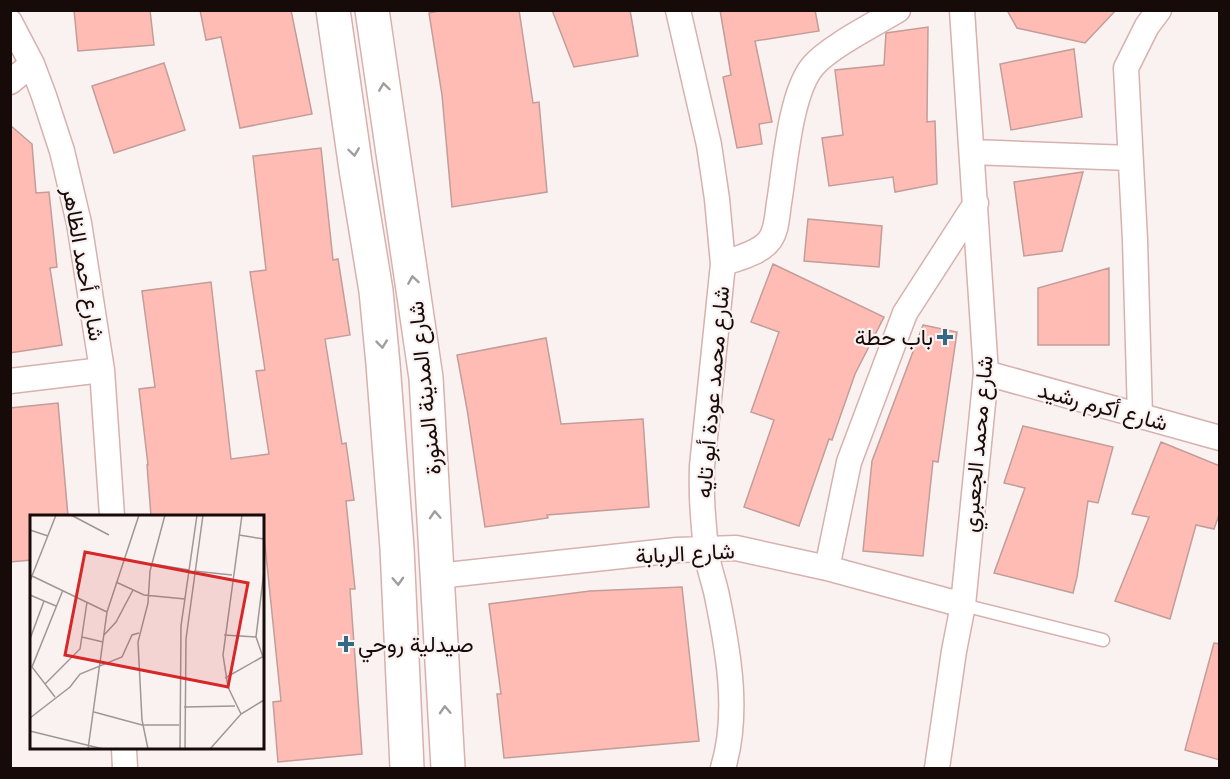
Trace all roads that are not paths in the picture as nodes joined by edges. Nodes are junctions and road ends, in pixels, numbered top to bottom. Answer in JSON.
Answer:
{"nodes":[{"id":1,"x":333,"y":10,"type":"edge"},
{"id":2,"x":372,"y":10,"type":"edge"},
{"id":3,"x":678,"y":10,"type":"edge"},
{"id":4,"x":898,"y":10,"type":"edge"},
{"id":5,"x":962,"y":10,"type":"edge"},
{"id":6,"x":1159,"y":10,"type":"edge"},
{"id":7,"x":10,"y":22,"type":"edge"},
{"id":8,"x":32,"y":64,"type":"junction"},
{"id":9,"x":10,"y":82,"type":"edge"},
{"id":10,"x":972,"y":152,"type":"junction"},
{"id":11,"x":1130,"y":158,"type":"junction"},
{"id":12,"x":976,"y":203,"type":"junction"},
{"id":13,"x":723,"y":264,"type":"junction"},
{"id":14,"x":102,"y":370,"type":"junction"},
{"id":15,"x":986,"y":374,"type":"junction"},
{"id":16,"x":10,"y":381,"type":"edge"},
{"id":17,"x":1140,"y":416,"type":"junction"},
{"id":18,"x":1220,"y":438,"type":"edge"},
{"id":19,"x":112,"y":515,"type":"edge"},
{"id":20,"x":706,"y":548,"type":"junction"},
{"id":21,"x":827,"y":568,"type":"junction"},
{"id":22,"x":438,"y":576,"type":"junction"},
{"id":23,"x":963,"y":605,"type":"junction"},
{"id":24,"x":1103,"y":640,"type":"dead end"},
{"id":25,"x":124,"y":749,"type":"edge"},
{"id":26,"x":126,"y":768,"type":"edge"},
{"id":27,"x":407,"y":768,"type":"edge"},
{"id":28,"x":448,"y":768,"type":"edge"},
{"id":29,"x":723,"y":768,"type":"edge"},
{"id":30,"x":937,"y":768,"type":"edge"}],
"edges":[{"from":1,"to":27,"type":"main road","name":"شارع المدينة المنورة","one_way":true},
{"from":22,"to":2,"type":"main road","name":"شارع المدينة المنورة","one_way":true},
{"from":3,"to":13,"type":"street","name":"شارع محمد عودة أبو تايه"},
{"from":4,"to":13,"type":"street","name":"شارع محمد عودة أبو تايه"},
{"from":5,"to":10,"type":"street","name":"شارع محمد الجعبري"},
{"from":6,"to":11,"type":"street"},
{"from":7,"to":8,"type":"street","name":"شارع أحمد الظاهر"},
{"from":8,"to":9,"type":"street"},
{"from":8,"to":14,"type":"street","name":"شارع أحمد الظاهر"},
{"from":10,"to":11,"type":"street"},
{"from":10,"to":12,"type":"street","name":"شارع محمد الجعبري"},
{"from":11,"to":17,"type":"street"},
{"from":12,"to":15,"type":"street","name":"شارع محمد الجعبري"},
{"from":12,"to":21,"type":"street"},
{"from":13,"to":20,"type":"street","name":"شارع محمد عودة أبو تايه"},
{"from":14,"to":16,"type":"street"},
{"from":14,"to":19,"type":"street","name":"شارع أحمد الظاهر"},
{"from":15,"to":17,"type":"street","name":"شارع أكرم رشيد"},
{"from":15,"to":23,"type":"street","name":"شارع محمد الجعبري"},
{"from":17,"to":18,"type":"street","name":"شارع أكرم رشيد"},
{"from":20,"to":21,"type":"street","name":"شارع الربابة"},
{"from":20,"to":22,"type":"street","name":"شارع الربابة"},
{"from":20,"to":29,"type":"street","name":"شارع محمد عودة أبو تايه"},
{"from":21,"to":23,"type":"street","name":"شارع الربابة"},
{"from":28,"to":22,"type":"main road","name":"شارع المدينة المنورة","one_way":true},
{"from":23,"to":24,"type":"lane"},
{"from":23,"to":30,"type":"street","name":"شارع محمد الجعبري"},
{"from":25,"to":26,"type":"street"}]}
